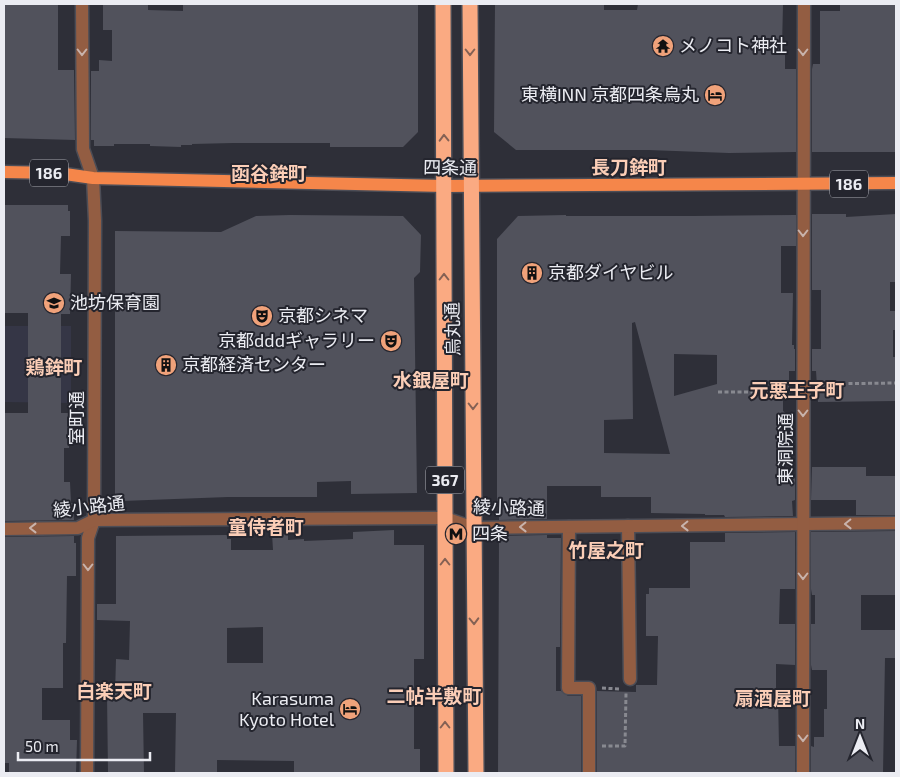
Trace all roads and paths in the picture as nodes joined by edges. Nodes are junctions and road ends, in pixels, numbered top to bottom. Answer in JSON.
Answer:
{"nodes":[{"id":1,"x":82,"y":4,"type":"edge"},
{"id":2,"x":444,"y":4,"type":"edge"},
{"id":3,"x":470,"y":4,"type":"edge"},
{"id":4,"x":804,"y":4,"type":"edge"},
{"id":5,"x":4,"y":172,"type":"edge"},
{"id":6,"x":93,"y":178,"type":"junction"},
{"id":7,"x":896,"y":183,"type":"edge"},
{"id":8,"x":802,"y":184,"type":"junction"},
{"id":9,"x":445,"y":186,"type":"junction"},
{"id":10,"x":472,"y":186,"type":"junction"},
{"id":11,"x":896,"y":383,"type":"edge"},
{"id":12,"x":803,"y":388,"type":"junction"},
{"id":13,"x":718,"y":392,"type":"dead end"},
{"id":14,"x":445,"y":518,"type":"junction"},
{"id":15,"x":94,"y":520,"type":"junction"},
{"id":16,"x":896,"y":523,"type":"edge"},
{"id":17,"x":804,"y":524,"type":"junction"},
{"id":18,"x":628,"y":526,"type":"junction"},
{"id":19,"x":570,"y":527,"type":"junction"},
{"id":20,"x":474,"y":528,"type":"junction"},
{"id":21,"x":4,"y":529,"type":"edge"},
{"id":22,"x":630,"y":680,"type":"dead end"},
{"id":23,"x":590,"y":688,"type":"junction"},
{"id":24,"x":589,"y":745,"type":"junction"},
{"id":25,"x":87,"y":773,"type":"edge"},
{"id":26,"x":446,"y":773,"type":"edge"},
{"id":27,"x":476,"y":773,"type":"edge"},
{"id":28,"x":589,"y":773,"type":"edge"},
{"id":29,"x":803,"y":773,"type":"edge"}],
"edges":[{"from":1,"to":6,"type":"street","name":"室町通","one_way":true},
{"from":9,"to":2,"type":"highway","name":"烏丸通","number":"367","one_way":true},
{"from":3,"to":10,"type":"highway","name":"烏丸通","number":"367","one_way":true},
{"from":4,"to":8,"type":"street","name":"東洞院通","one_way":true},
{"from":5,"to":6,"type":"main road","name":"四条通","number":"186"},
{"from":6,"to":9,"type":"main road","name":"四条通","number":"186"},
{"from":6,"to":15,"type":"street","name":"室町通"},
{"from":7,"to":8,"type":"main road","name":"四条通","number":"186"},
{"from":8,"to":10,"type":"main road","name":"四条通","number":"186"},
{"from":8,"to":12,"type":"street","name":"東洞院通","one_way":true},
{"from":9,"to":10,"type":"main road","name":"四条通","number":"186"},
{"from":14,"to":9,"type":"highway","name":"烏丸通","number":"367","one_way":true},
{"from":10,"to":20,"type":"highway","name":"烏丸通","number":"367","one_way":true},
{"from":11,"to":12,"type":"path"},
{"from":12,"to":13,"type":"path"},
{"from":12,"to":17,"type":"street","name":"東洞院通","one_way":true},
{"from":14,"to":15,"type":"street","name":"綾小路通"},
{"from":14,"to":20,"type":"street","name":"綾小路通"},
{"from":26,"to":14,"type":"highway","name":"烏丸通","number":"367","one_way":true},
{"from":15,"to":21,"type":"street","name":"綾小路通","one_way":true},
{"from":15,"to":25,"type":"street","name":"室町通","one_way":true},
{"from":16,"to":17,"type":"street","name":"綾小路通","one_way":true},
{"from":17,"to":18,"type":"street","name":"綾小路通","one_way":true},
{"from":17,"to":29,"type":"street","name":"東洞院通","one_way":true},
{"from":18,"to":19,"type":"street","name":"綾小路通"},
{"from":18,"to":22,"type":"street"},
{"from":19,"to":20,"type":"street","name":"綾小路通","one_way":true},
{"from":19,"to":23,"type":"street"},
{"from":20,"to":27,"type":"highway","name":"烏丸通","number":"367","one_way":true},
{"from":23,"to":24,"type":"street"},
{"from":23,"to":24,"type":"path"},
{"from":24,"to":28,"type":"street"}]}
